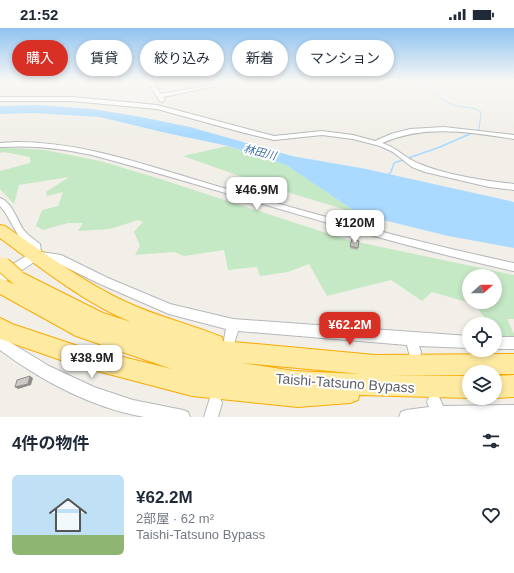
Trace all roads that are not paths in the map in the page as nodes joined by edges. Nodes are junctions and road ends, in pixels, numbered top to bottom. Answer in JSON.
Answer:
{"nodes":[{"id":1,"x":74,"y":99,"type":"edge"},
{"id":2,"x":162,"y":99,"type":"edge"},
{"id":3,"x":157,"y":107,"type":"junction"},
{"id":4,"x":514,"y":137,"type":"edge"},
{"id":5,"x":376,"y":143,"type":"junction"},
{"id":6,"x":0,"y":145,"type":"edge"},
{"id":7,"x":514,"y":187,"type":"edge"},
{"id":8,"x":0,"y":201,"type":"edge"},
{"id":9,"x":0,"y":230,"type":"edge"},
{"id":10,"x":36,"y":255,"type":"junction"},
{"id":11,"x":514,"y":267,"type":"edge"},
{"id":12,"x":4,"y":276,"type":"edge"},
{"id":13,"x":233,"y":325,"type":"junction"},
{"id":14,"x":0,"y":327,"type":"edge"},
{"id":15,"x":411,"y":339,"type":"junction"},
{"id":16,"x":0,"y":342,"type":"edge"},
{"id":17,"x":462,"y":342,"type":"edge"},
{"id":18,"x":502,"y":343,"type":"edge"},
{"id":19,"x":514,"y":343,"type":"edge"},
{"id":20,"x":231,"y":346,"type":"junction"},
{"id":21,"x":416,"y":352,"type":"dead end"},
{"id":22,"x":514,"y":364,"type":"edge"},
{"id":23,"x":502,"y":386,"type":"edge"},
{"id":24,"x":514,"y":386,"type":"edge"},
{"id":25,"x":418,"y":387,"type":"junction"},
{"id":26,"x":462,"y":387,"type":"edge"},
{"id":27,"x":215,"y":403,"type":"dead end"},
{"id":28,"x":514,"y":412,"type":"edge"},
{"id":29,"x":183,"y":417,"type":"edge"},
{"id":30,"x":211,"y":417,"type":"edge"},
{"id":31,"x":406,"y":417,"type":"edge"}],
"edges":[{"from":1,"to":3,"type":"street"},
{"from":2,"to":3,"type":"street"},
{"from":3,"to":5,"type":"street"},
{"from":4,"to":5,"type":"street"},
{"from":5,"to":7,"type":"street"},
{"from":6,"to":11,"type":"street"},
{"from":8,"to":10,"type":"street"},
{"from":9,"to":10,"type":"highway"},
{"from":10,"to":12,"type":"street"},
{"from":10,"to":13,"type":"street"},
{"from":10,"to":20,"type":"highway"},
{"from":12,"to":20,"type":"highway","name":"Taishi-Tatsuno Bypass"},
{"from":12,"to":25,"type":"highway","name":"Taishi-Tatsuno Bypass"},
{"from":13,"to":15,"type":"street"},
{"from":13,"to":20,"type":"street"},
{"from":14,"to":25,"type":"highway"},
{"from":15,"to":17,"type":"street"},
{"from":15,"to":21,"type":"street"},
{"from":16,"to":29,"type":"street"},
{"from":18,"to":19,"type":"street"},
{"from":20,"to":22,"type":"highway","name":"Taishi-Tatsuno Bypass"},
{"from":23,"to":24,"type":"highway"},
{"from":25,"to":26,"type":"highway","name":"Taishi-Tatsuno Bypass"},
{"from":27,"to":30,"type":"street"},
{"from":28,"to":31,"type":"street"}]}
